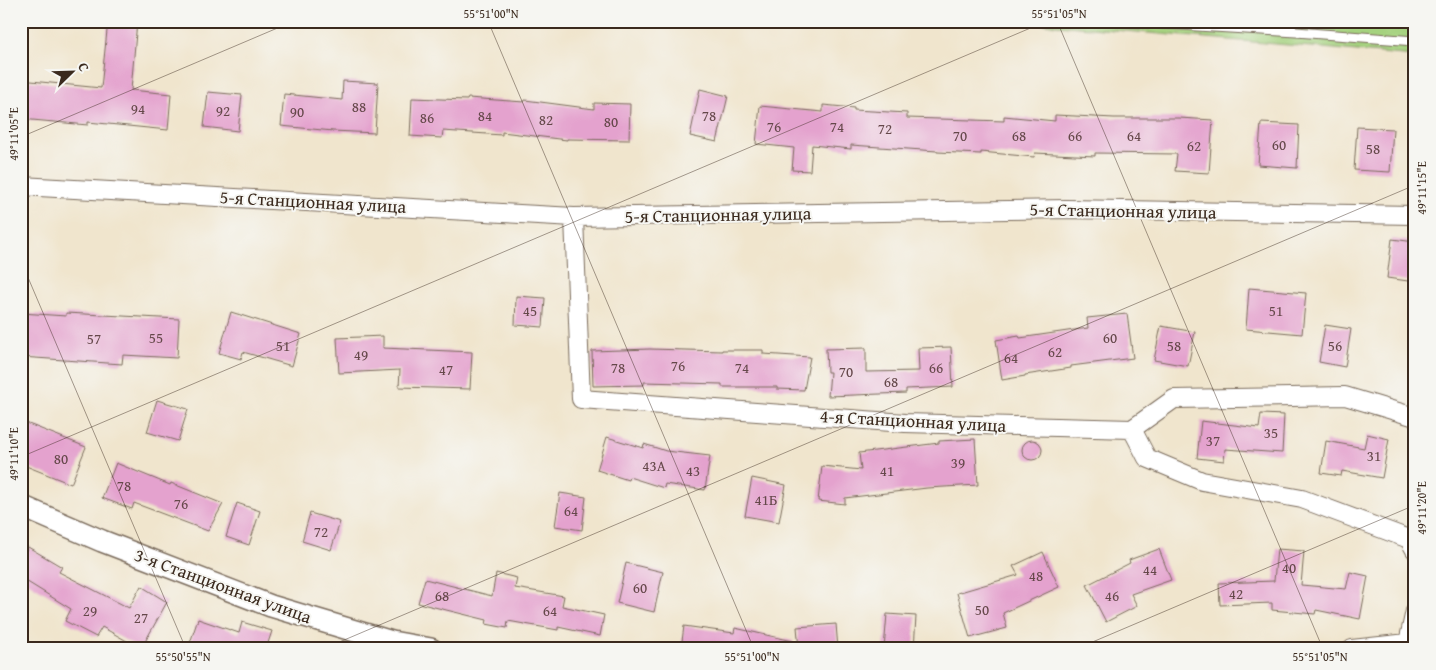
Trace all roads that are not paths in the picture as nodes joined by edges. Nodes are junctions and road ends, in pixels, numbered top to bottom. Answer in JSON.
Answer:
{"nodes":[{"id":1,"x":1116,"y":21,"type":"edge"},
{"id":2,"x":1277,"y":21,"type":"edge"},
{"id":3,"x":1296,"y":32,"type":"junction"},
{"id":4,"x":1415,"y":41,"type":"edge"},
{"id":5,"x":21,"y":186,"type":"edge"},
{"id":6,"x":1415,"y":215,"type":"edge"},
{"id":7,"x":574,"y":217,"type":"junction"},
{"id":8,"x":1415,"y":417,"type":"edge"},
{"id":9,"x":1132,"y":429,"type":"junction"},
{"id":10,"x":21,"y":506,"type":"edge"},
{"id":11,"x":1415,"y":550,"type":"edge"},
{"id":12,"x":1415,"y":611,"type":"edge"},
{"id":13,"x":1411,"y":643,"type":"edge"},
{"id":14,"x":431,"y":649,"type":"edge"},
{"id":15,"x":1352,"y":649,"type":"edge"}],
"edges":[{"from":1,"to":3,"type":"lane"},
{"from":2,"to":3,"type":"lane"},
{"from":3,"to":4,"type":"lane"},
{"from":5,"to":7,"type":"street","name":"5-я Станционная улица"},
{"from":6,"to":7,"type":"street","name":"5-я Станционная улица"},
{"from":7,"to":9,"type":"street","name":"4-я Станционная улица"},
{"from":8,"to":9,"type":"street"},
{"from":9,"to":11,"type":"street"},
{"from":10,"to":14,"type":"street","name":"3-я Станционная улица"},
{"from":12,"to":13,"type":"street"},
{"from":13,"to":15,"type":"street"}]}
